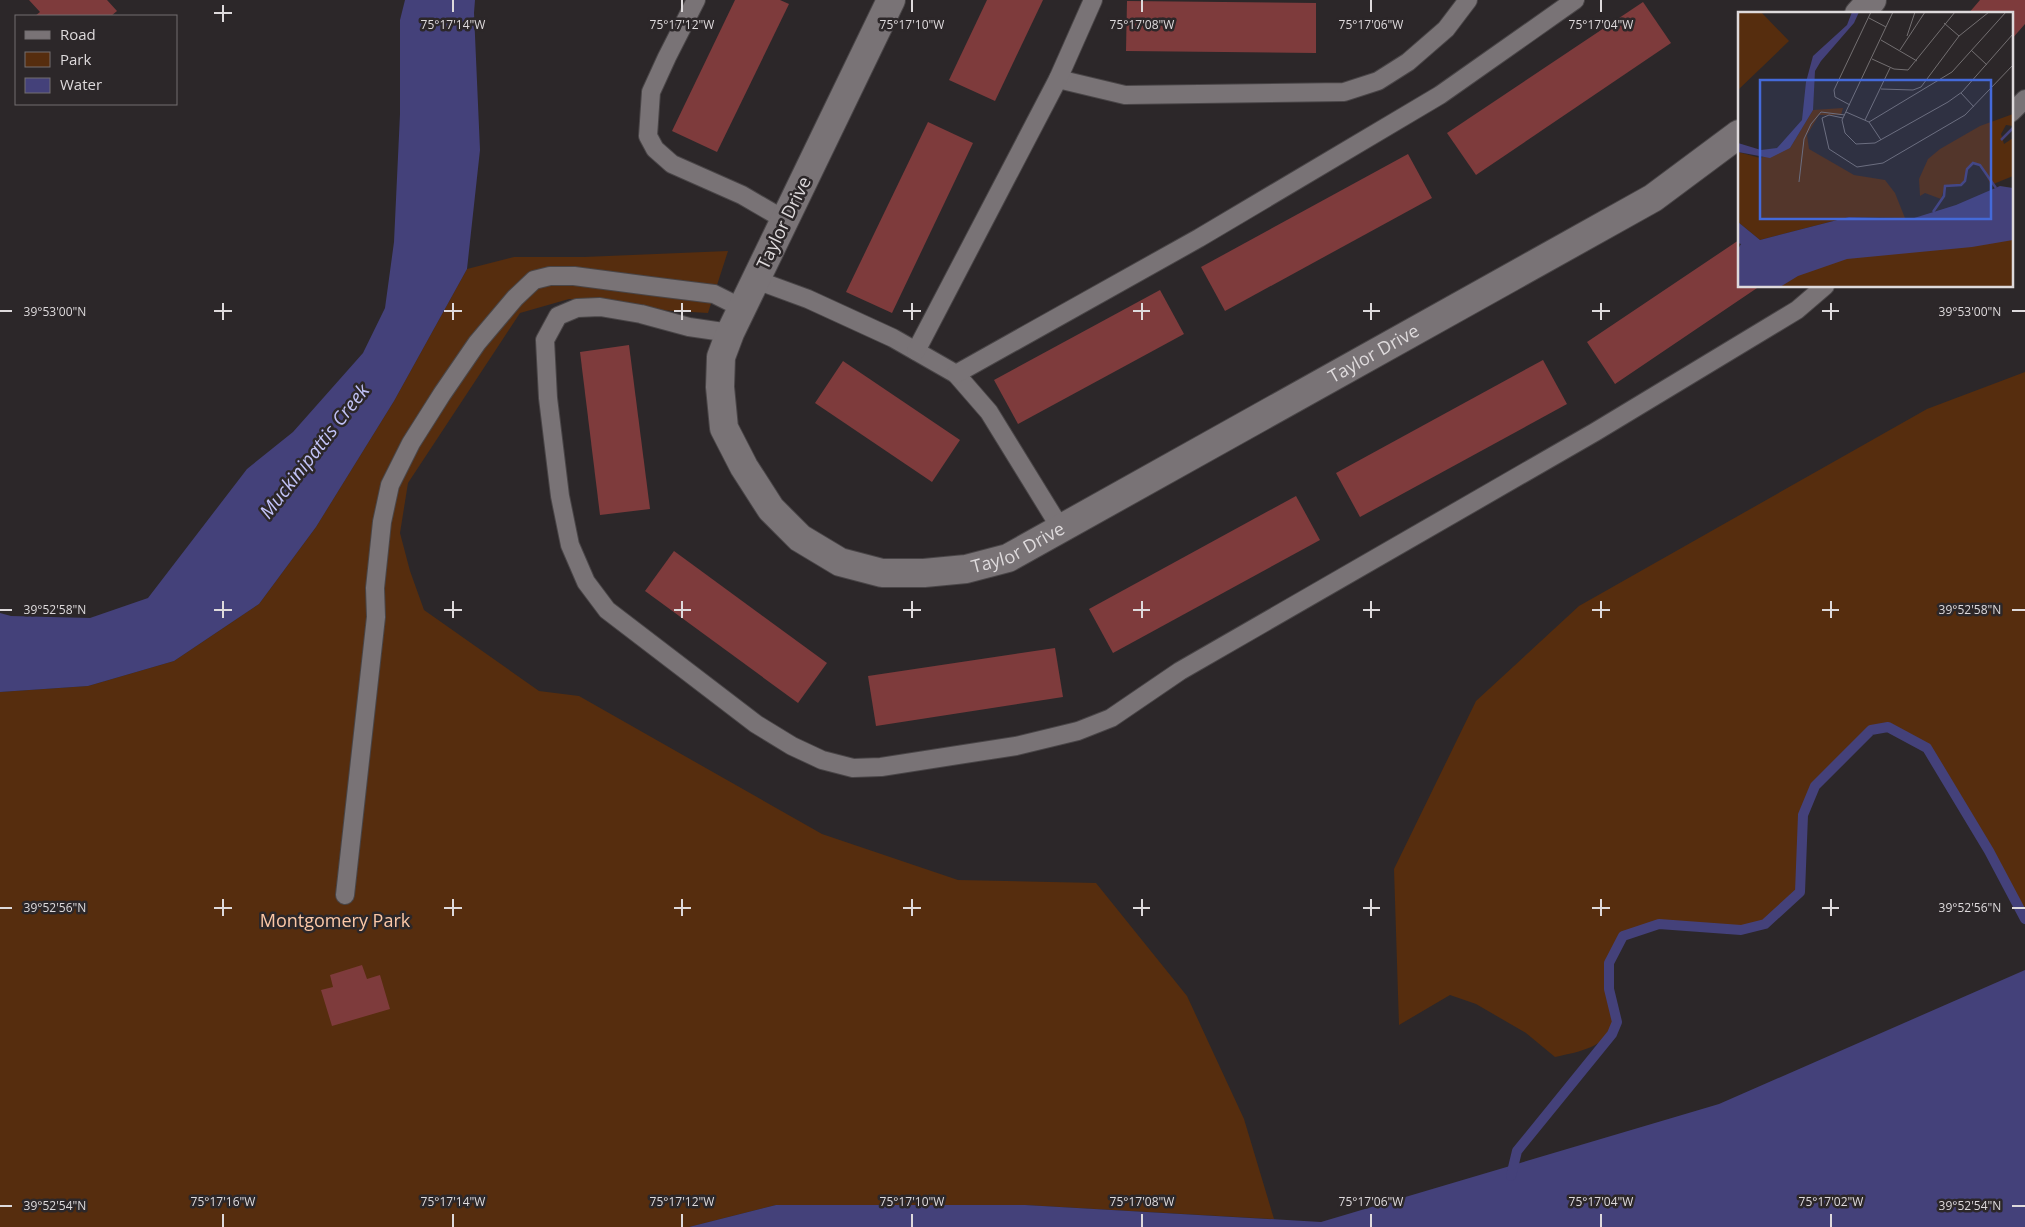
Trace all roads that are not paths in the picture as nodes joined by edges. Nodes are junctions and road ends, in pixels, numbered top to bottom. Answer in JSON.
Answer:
{"nodes":[{"id":1,"x":696,"y":0,"type":"edge"},
{"id":2,"x":891,"y":0,"type":"edge"},
{"id":3,"x":1093,"y":0,"type":"edge"},
{"id":4,"x":1468,"y":0,"type":"edge"},
{"id":5,"x":1575,"y":0,"type":"edge"},
{"id":6,"x":1872,"y":0,"type":"edge"},
{"id":7,"x":1861,"y":12,"type":"edge"},
{"id":8,"x":1058,"y":79,"type":"junction"},
{"id":9,"x":2025,"y":99,"type":"edge"},
{"id":10,"x":2012,"y":113,"type":"edge"},
{"id":11,"x":1738,"y":135,"type":"edge"},
{"id":12,"x":785,"y":220,"type":"junction"},
{"id":13,"x":756,"y":280,"type":"junction"},
{"id":14,"x":1823,"y":288,"type":"edge"},
{"id":15,"x":742,"y":308,"type":"junction"},
{"id":16,"x":730,"y":333,"type":"junction"},
{"id":17,"x":916,"y":351,"type":"junction"},
{"id":18,"x":956,"y":374,"type":"junction"},
{"id":19,"x":1060,"y":529,"type":"junction"},
{"id":20,"x":345,"y":895,"type":"dead end"}],
"edges":[{"from":1,"to":12,"type":"lane"},
{"from":2,"to":12,"type":"street","name":"Taylor Drive"},
{"from":3,"to":8,"type":"lane"},
{"from":4,"to":8,"type":"lane"},
{"from":5,"to":18,"type":"lane"},
{"from":6,"to":7,"type":"street"},
{"from":8,"to":17,"type":"lane"},
{"from":9,"to":10,"type":"lane"},
{"from":11,"to":19,"type":"street","name":"Taylor Drive"},
{"from":12,"to":13,"type":"street","name":"Taylor Drive"},
{"from":13,"to":15,"type":"street","name":"Taylor Drive"},
{"from":13,"to":17,"type":"lane"},
{"from":14,"to":16,"type":"lane"},
{"from":15,"to":16,"type":"street","name":"Taylor Drive"},
{"from":15,"to":20,"type":"lane"},
{"from":16,"to":19,"type":"street","name":"Taylor Drive"},
{"from":17,"to":18,"type":"lane"},
{"from":18,"to":19,"type":"lane"}]}
